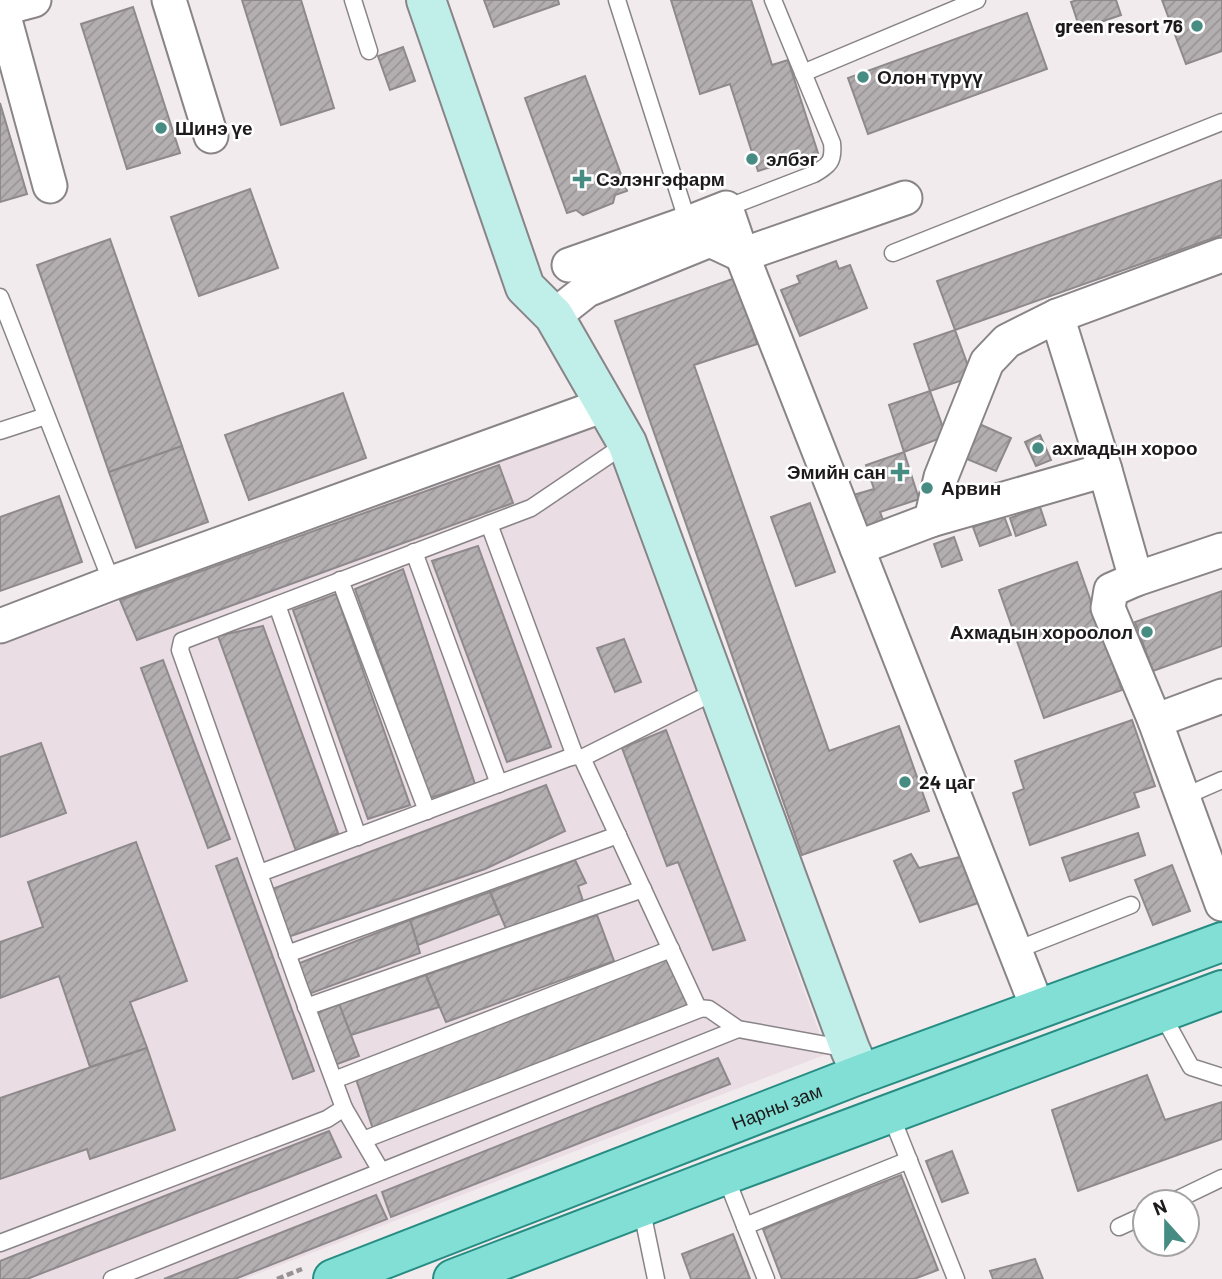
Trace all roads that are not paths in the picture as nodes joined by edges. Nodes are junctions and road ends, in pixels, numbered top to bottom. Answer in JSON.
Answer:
{"nodes":[{"id":1,"x":34,"y":0,"type":"edge"},
{"id":2,"x":169,"y":0,"type":"edge"},
{"id":3,"x":353,"y":0,"type":"edge"},
{"id":4,"x":426,"y":0,"type":"edge"},
{"id":5,"x":617,"y":0,"type":"edge"},
{"id":6,"x":773,"y":0,"type":"edge"},
{"id":7,"x":967,"y":2,"type":"edge"},
{"id":8,"x":1,"y":9,"type":"edge"},
{"id":9,"x":369,"y":51,"type":"dead end"},
{"id":10,"x":803,"y":73,"type":"junction"},
{"id":11,"x":1222,"y":122,"type":"edge"},
{"id":12,"x":211,"y":136,"type":"dead end"},
{"id":13,"x":50,"y":186,"type":"dead end"},
{"id":14,"x":905,"y":198,"type":"dead end"},
{"id":15,"x":726,"y":208,"type":"junction"},
{"id":16,"x":688,"y":223,"type":"junction"},
{"id":17,"x":892,"y":253,"type":"dead end"},
{"id":18,"x":742,"y":255,"type":"junction"},
{"id":19,"x":1222,"y":255,"type":"edge"},
{"id":20,"x":569,"y":265,"type":"dead end"},
{"id":21,"x":0,"y":297,"type":"edge"},
{"id":22,"x":554,"y":316,"type":"junction"},
{"id":23,"x":1057,"y":316,"type":"junction"},
{"id":24,"x":604,"y":405,"type":"junction"},
{"id":25,"x":46,"y":416,"type":"junction"},
{"id":26,"x":0,"y":431,"type":"edge"},
{"id":27,"x":627,"y":443,"type":"junction"},
{"id":28,"x":1105,"y":470,"type":"junction"},
{"id":29,"x":931,"y":520,"type":"junction"},
{"id":30,"x":489,"y":524,"type":"junction"},
{"id":31,"x":857,"y":548,"type":"junction"},
{"id":32,"x":1222,"y":550,"type":"edge"},
{"id":33,"x":414,"y":552,"type":"junction"},
{"id":34,"x":1136,"y":579,"type":"junction"},
{"id":35,"x":340,"y":580,"type":"junction"},
{"id":36,"x":112,"y":583,"type":"junction"},
{"id":37,"x":277,"y":605,"type":"junction"},
{"id":38,"x":0,"y":626,"type":"edge"},
{"id":39,"x":718,"y":690,"type":"junction"},
{"id":40,"x":1222,"y":696,"type":"edge"},
{"id":41,"x":1155,"y":721,"type":"junction"},
{"id":42,"x":579,"y":757,"type":"junction"},
{"id":43,"x":1222,"y":780,"type":"edge"},
{"id":44,"x":499,"y":784,"type":"junction"},
{"id":45,"x":1183,"y":797,"type":"junction"},
{"id":46,"x":427,"y":811,"type":"junction"},
{"id":47,"x":618,"y":835,"type":"junction"},
{"id":48,"x":358,"y":837,"type":"junction"},
{"id":49,"x":260,"y":873,"type":"junction"},
{"id":50,"x":643,"y":889,"type":"junction"},
{"id":51,"x":1222,"y":904,"type":"edge"},
{"id":52,"x":1131,"y":905,"type":"dead end"},
{"id":53,"x":1222,"y":942,"type":"edge"},
{"id":54,"x":671,"y":949,"type":"junction"},
{"id":55,"x":1014,"y":951,"type":"junction"},
{"id":56,"x":287,"y":954,"type":"junction"},
{"id":57,"x":1222,"y":990,"type":"edge"},
{"id":58,"x":306,"y":1007,"type":"junction"},
{"id":59,"x":700,"y":1009,"type":"junction"},
{"id":60,"x":1038,"y":1009,"type":"junction"},
{"id":61,"x":1163,"y":1012,"type":"junction"},
{"id":62,"x":738,"y":1029,"type":"junction"},
{"id":63,"x":856,"y":1062,"type":"junction"},
{"id":64,"x":1222,"y":1077,"type":"edge"},
{"id":65,"x":334,"y":1080,"type":"junction"},
{"id":66,"x":344,"y":1108,"type":"junction"},
{"id":67,"x":890,"y":1113,"type":"junction"},
{"id":68,"x":363,"y":1140,"type":"junction"},
{"id":69,"x":909,"y":1160,"type":"junction"},
{"id":70,"x":381,"y":1171,"type":"junction"},
{"id":71,"x":725,"y":1175,"type":"junction"},
{"id":72,"x":1222,"y":1178,"type":"edge"},
{"id":73,"x":1201,"y":1188,"type":"edge"},
{"id":74,"x":637,"y":1208,"type":"junction"},
{"id":75,"x":1131,"y":1221,"type":"edge"},
{"id":76,"x":745,"y":1226,"type":"junction"},
{"id":77,"x":1119,"y":1227,"type":"dead end"},
{"id":78,"x":0,"y":1243,"type":"edge"},
{"id":79,"x":112,"y":1279,"type":"edge"},
{"id":80,"x":333,"y":1279,"type":"edge"},
{"id":81,"x":453,"y":1279,"type":"edge"},
{"id":82,"x":656,"y":1279,"type":"edge"},
{"id":83,"x":766,"y":1279,"type":"edge"},
{"id":84,"x":956,"y":1279,"type":"edge"}],
"edges":[{"from":1,"to":8,"type":"street"},
{"from":2,"to":12,"type":"street"},
{"from":3,"to":9,"type":"lane"},
{"from":4,"to":22,"type":"street"},
{"from":5,"to":16,"type":"lane"},
{"from":6,"to":10,"type":"lane"},
{"from":7,"to":10,"type":"lane"},
{"from":8,"to":13,"type":"street"},
{"from":10,"to":15,"type":"lane"},
{"from":11,"to":17,"type":"lane"},
{"from":14,"to":18,"type":"street"},
{"from":15,"to":16,"type":"street"},
{"from":15,"to":18,"type":"street"},
{"from":16,"to":20,"type":"street"},
{"from":18,"to":22,"type":"street"},
{"from":18,"to":31,"type":"street"},
{"from":19,"to":23,"type":"street"},
{"from":21,"to":25,"type":"lane"},
{"from":22,"to":24,"type":"street"},
{"from":23,"to":28,"type":"street"},
{"from":23,"to":29,"type":"street"},
{"from":24,"to":27,"type":"street"},
{"from":24,"to":36,"type":"street"},
{"from":25,"to":26,"type":"lane"},
{"from":25,"to":36,"type":"lane"},
{"from":27,"to":30,"type":"lane"},
{"from":27,"to":39,"type":"street"},
{"from":28,"to":29,"type":"street"},
{"from":28,"to":34,"type":"street"},
{"from":29,"to":31,"type":"street"},
{"from":30,"to":33,"type":"lane"},
{"from":30,"to":42,"type":"lane"},
{"from":31,"to":55,"type":"street"},
{"from":32,"to":34,"type":"street"},
{"from":33,"to":35,"type":"lane"},
{"from":33,"to":44,"type":"lane"},
{"from":34,"to":41,"type":"street"},
{"from":35,"to":37,"type":"lane"},
{"from":35,"to":46,"type":"lane"},
{"from":36,"to":38,"type":"street"},
{"from":37,"to":48,"type":"lane"},
{"from":37,"to":49,"type":"lane"},
{"from":39,"to":42,"type":"lane"},
{"from":39,"to":63,"type":"street"},
{"from":40,"to":41,"type":"street"},
{"from":41,"to":45,"type":"street"},
{"from":42,"to":44,"type":"lane"},
{"from":42,"to":47,"type":"lane"},
{"from":43,"to":45,"type":"lane"},
{"from":44,"to":46,"type":"lane"},
{"from":45,"to":51,"type":"street"},
{"from":46,"to":48,"type":"lane"},
{"from":47,"to":50,"type":"lane"},
{"from":47,"to":56,"type":"lane"},
{"from":48,"to":49,"type":"lane"},
{"from":49,"to":56,"type":"lane"},
{"from":50,"to":54,"type":"lane"},
{"from":50,"to":58,"type":"lane"},
{"from":52,"to":55,"type":"lane"},
{"from":53,"to":60,"type":"main road","name":"Нарны зам"},
{"from":54,"to":59,"type":"lane"},
{"from":54,"to":65,"type":"lane"},
{"from":55,"to":60,"type":"street"},
{"from":56,"to":58,"type":"lane"},
{"from":57,"to":61,"type":"main road"},
{"from":58,"to":65,"type":"lane"},
{"from":59,"to":62,"type":"lane"},
{"from":59,"to":68,"type":"lane"},
{"from":60,"to":63,"type":"main road","name":"Нарны зам"},
{"from":61,"to":64,"type":"lane"},
{"from":61,"to":67,"type":"main road"},
{"from":62,"to":63,"type":"lane"},
{"from":62,"to":70,"type":"lane"},
{"from":63,"to":80,"type":"main road","name":"Нарны зам"},
{"from":65,"to":66,"type":"lane"},
{"from":66,"to":68,"type":"lane"},
{"from":66,"to":78,"type":"lane"},
{"from":67,"to":69,"type":"lane"},
{"from":67,"to":71,"type":"main road"},
{"from":68,"to":70,"type":"lane"},
{"from":69,"to":76,"type":"lane"},
{"from":69,"to":84,"type":"lane"},
{"from":70,"to":79,"type":"lane"},
{"from":71,"to":74,"type":"main road"},
{"from":71,"to":76,"type":"lane"},
{"from":72,"to":73,"type":"lane"},
{"from":74,"to":81,"type":"main road"},
{"from":74,"to":82,"type":"lane"},
{"from":75,"to":77,"type":"lane"},
{"from":76,"to":83,"type":"lane"}]}
